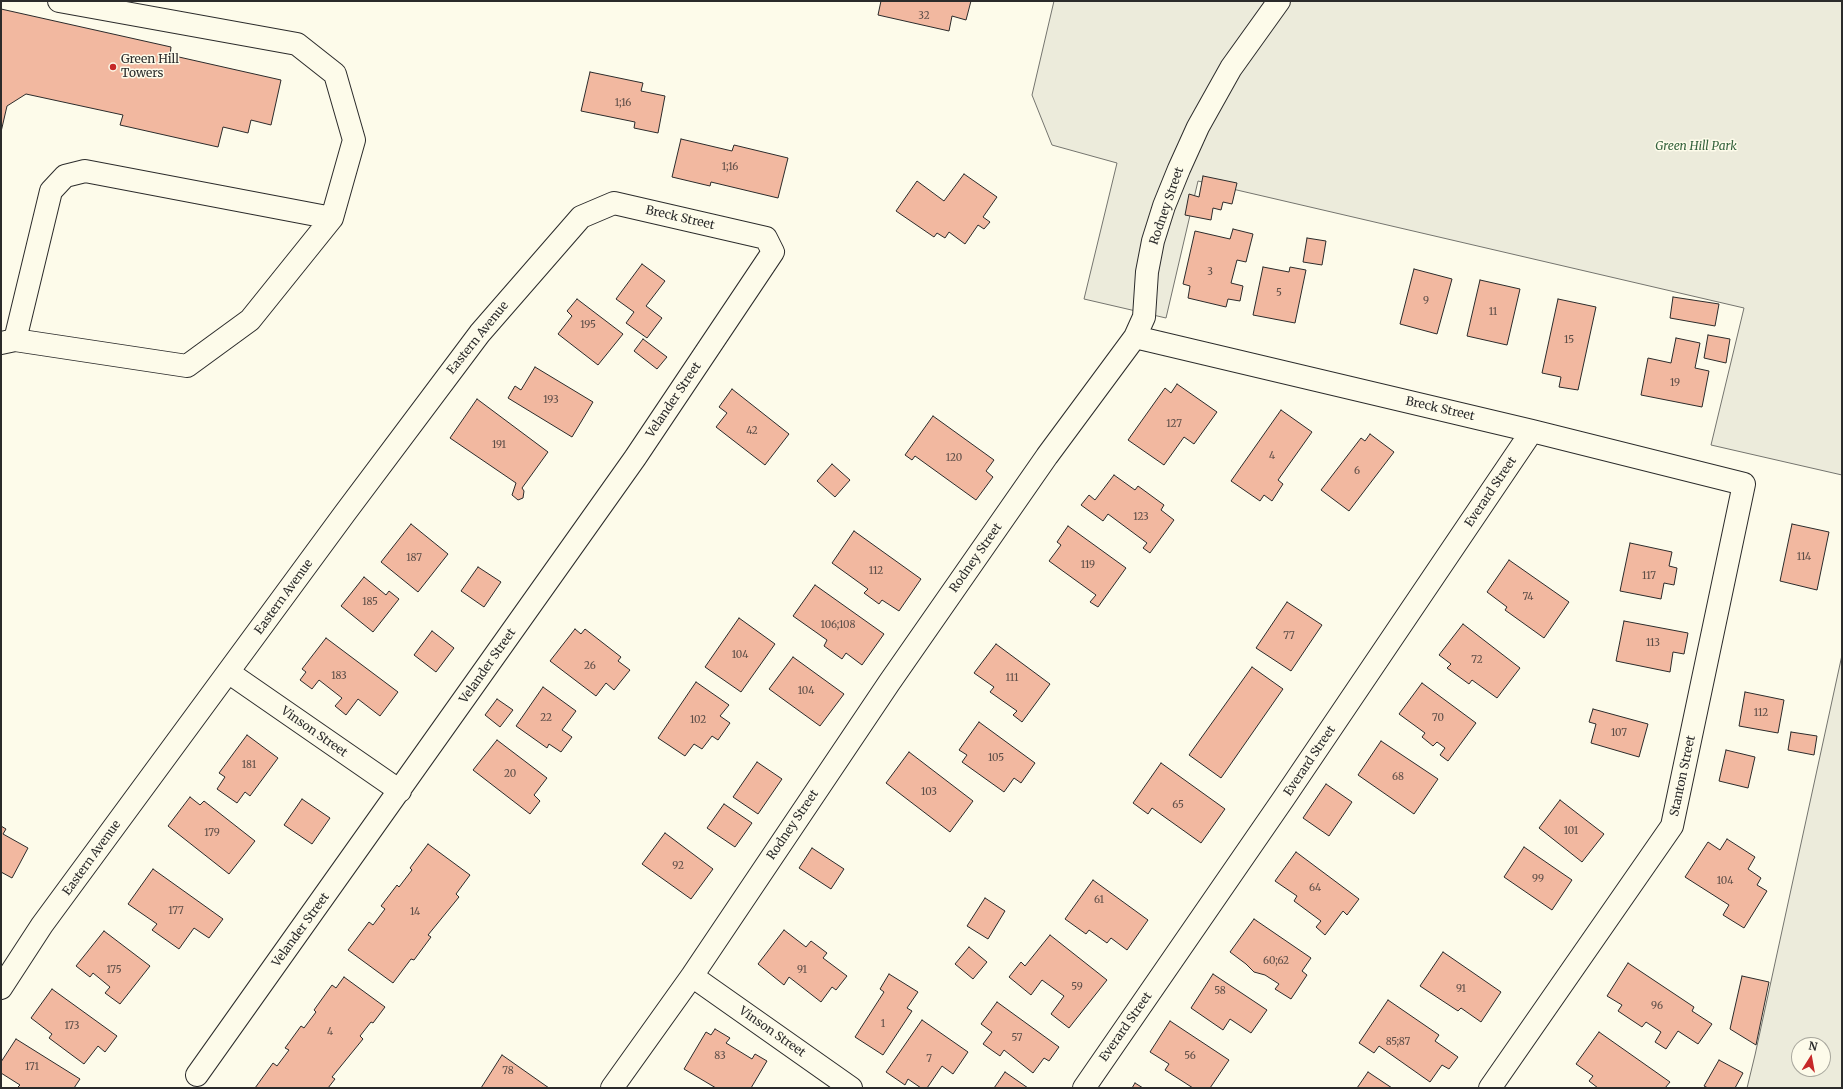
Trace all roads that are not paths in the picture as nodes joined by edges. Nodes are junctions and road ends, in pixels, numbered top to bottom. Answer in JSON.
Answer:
{"nodes":[{"id":1,"x":59,"y":1,"type":"edge"},
{"id":2,"x":1279,"y":1,"type":"edge"},
{"id":3,"x":581,"y":217,"type":"joint"},
{"id":4,"x":332,"y":218,"type":"junction"},
{"id":5,"x":773,"y":252,"type":"joint"},
{"id":6,"x":1135,"y":337,"type":"junction"},
{"id":7,"x":8,"y":341,"type":"edge"},
{"id":8,"x":1532,"y":431,"type":"junction"},
{"id":9,"x":1744,"y":484,"type":"joint"},
{"id":10,"x":228,"y":672,"type":"junction"},
{"id":11,"x":400,"y":791,"type":"junction"},
{"id":12,"x":692,"y":976,"type":"junction"},
{"id":13,"x":1,"y":988,"type":"edge"},
{"id":14,"x":197,"y":1075,"type":"dead end"},
{"id":15,"x":612,"y":1088,"type":"edge"},
{"id":16,"x":851,"y":1088,"type":"edge"},
{"id":17,"x":1084,"y":1088,"type":"edge"},
{"id":18,"x":1490,"y":1088,"type":"edge"}],
"edges":[{"from":1,"to":4,"type":"street"},
{"from":2,"to":6,"type":"street","name":"Rodney Street"},
{"from":3,"to":5,"type":"street","name":"Breck Street"},
{"from":3,"to":10,"type":"street","name":"Eastern Avenue"},
{"from":4,"to":7,"type":"street"},
{"from":4,"to":7,"type":"street"},
{"from":5,"to":11,"type":"street","name":"Velander Street"},
{"from":6,"to":8,"type":"street","name":"Breck Street"},
{"from":6,"to":12,"type":"street","name":"Rodney Street"},
{"from":8,"to":9,"type":"street","name":"Breck Street"},
{"from":8,"to":17,"type":"street","name":"Everard Street"},
{"from":9,"to":18,"type":"street","name":"Stanton Street"},
{"from":10,"to":11,"type":"street","name":"Vinson Street"},
{"from":10,"to":13,"type":"street","name":"Eastern Avenue"},
{"from":11,"to":14,"type":"street","name":"Velander Street"},
{"from":12,"to":15,"type":"street","name":"Rodney Street"},
{"from":12,"to":16,"type":"street","name":"Vinson Street"}]}
